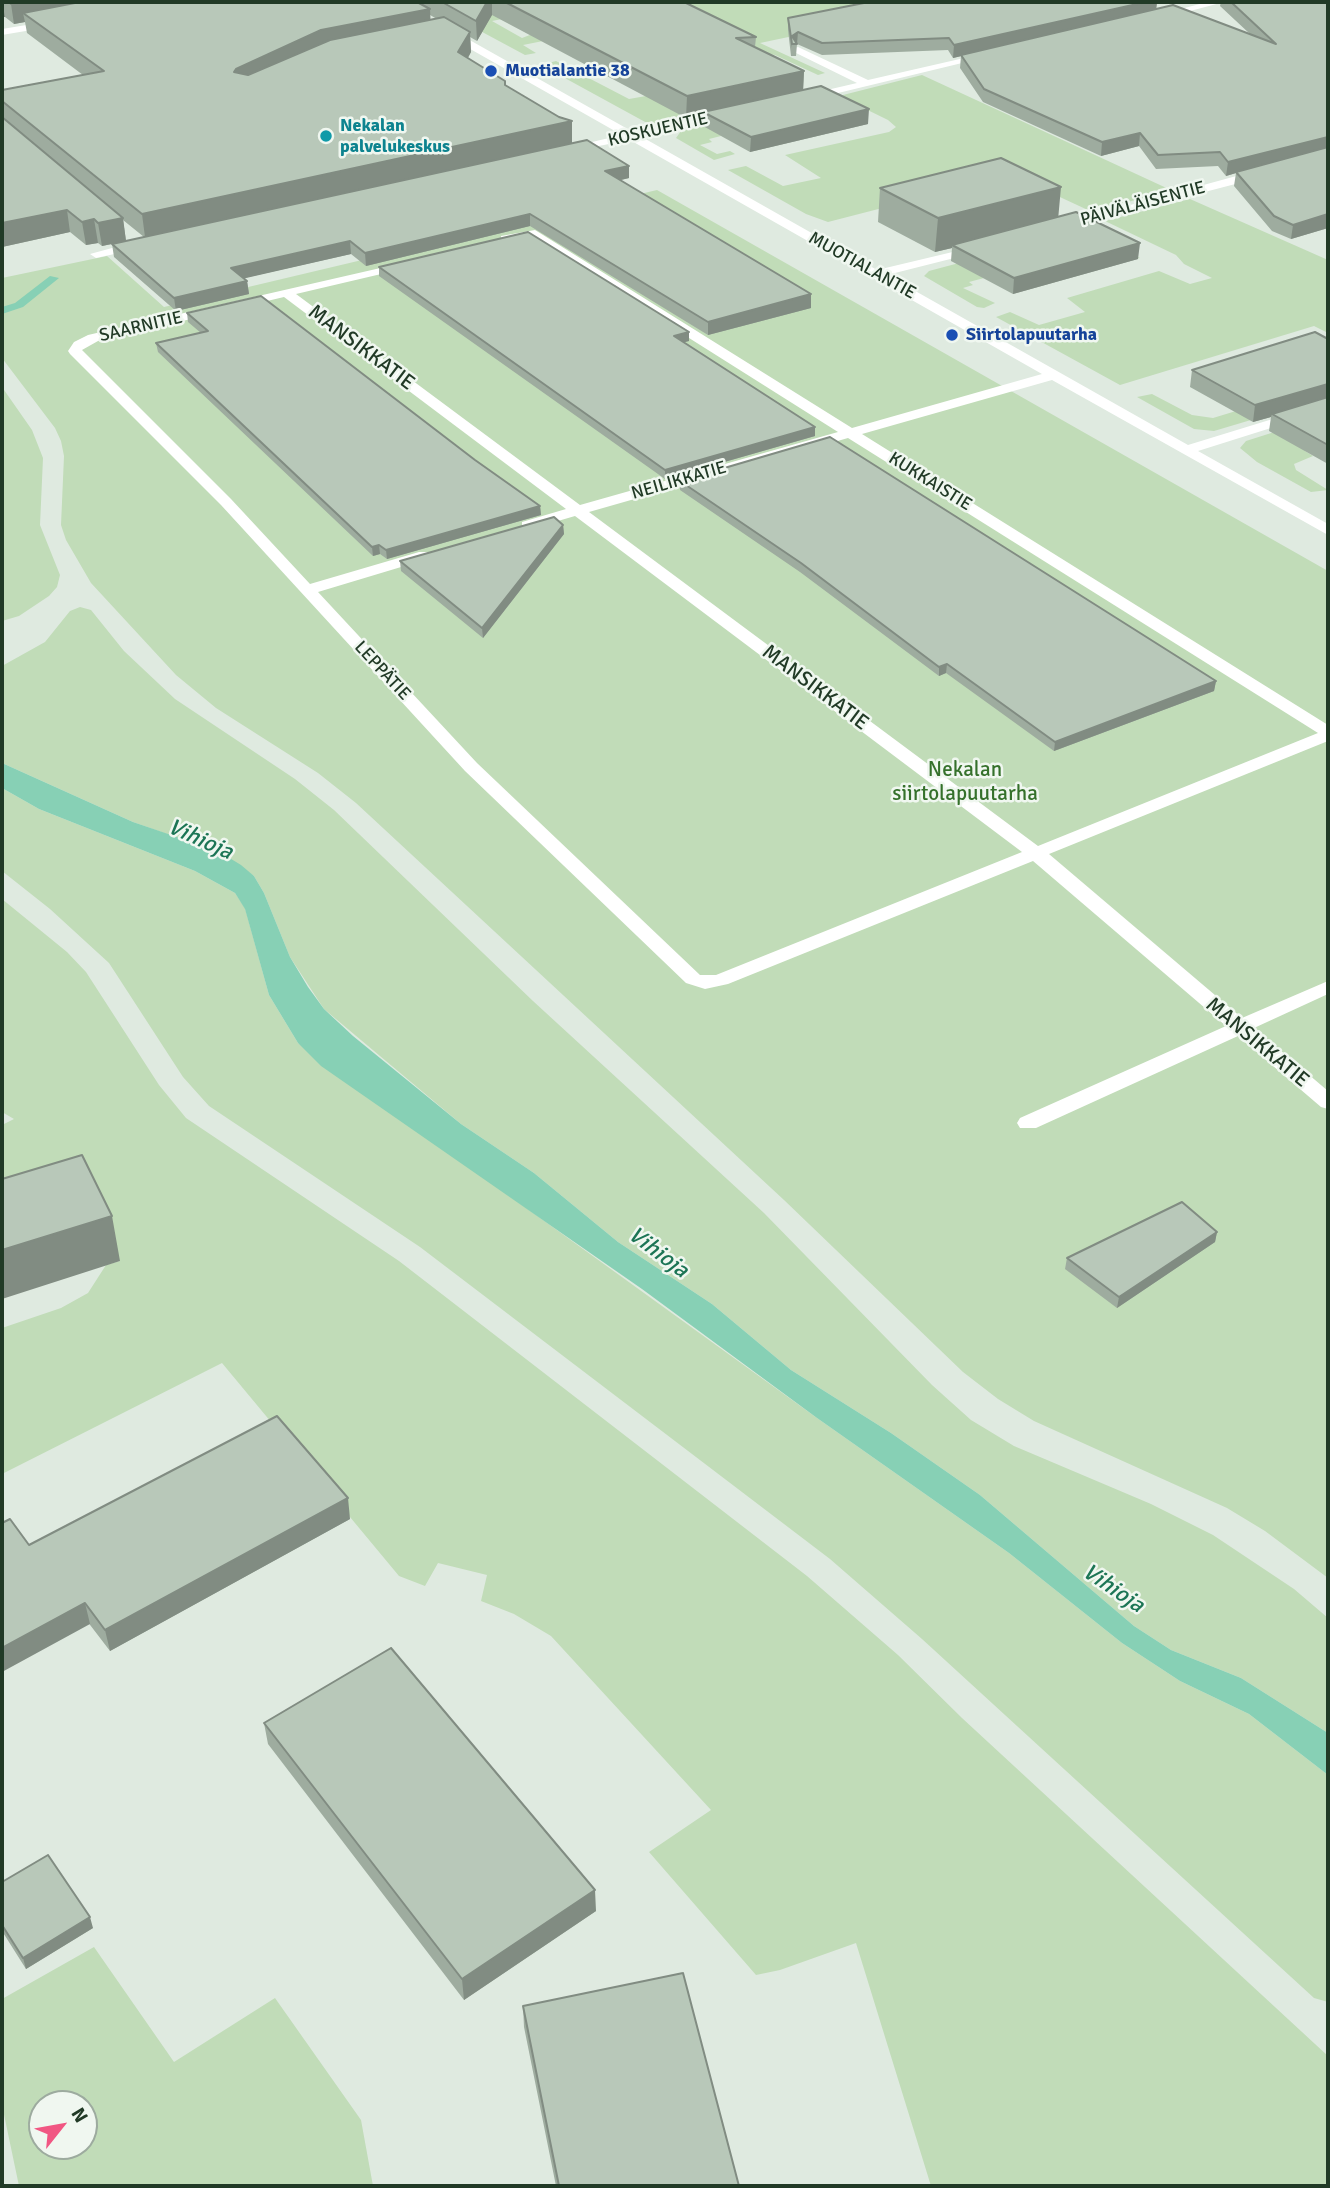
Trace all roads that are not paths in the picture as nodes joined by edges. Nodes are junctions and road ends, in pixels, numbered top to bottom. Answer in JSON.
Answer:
{"nodes":[{"id":1,"x":1219,"y":2,"type":"edge"},
{"id":2,"x":1152,"y":18,"type":"edge"},
{"id":3,"x":65,"y":21,"type":"edge"},
{"id":4,"x":439,"y":29,"type":"edge"},
{"id":5,"x":2,"y":32,"type":"edge"},
{"id":6,"x":798,"y":50,"type":"edge"},
{"id":7,"x":1003,"y":52,"type":"edge"},
{"id":8,"x":868,"y":84,"type":"junction"},
{"id":9,"x":557,"y":94,"type":"junction"},
{"id":10,"x":539,"y":98,"type":"dead end"},
{"id":11,"x":796,"y":100,"type":"edge"},
{"id":12,"x":744,"y":111,"type":"edge"},
{"id":13,"x":631,"y":136,"type":"junction"},
{"id":14,"x":550,"y":154,"type":"edge"},
{"id":15,"x":1277,"y":169,"type":"edge"},
{"id":16,"x":1054,"y":228,"type":"edge"},
{"id":17,"x":143,"y":240,"type":"edge"},
{"id":18,"x":491,"y":243,"type":"edge"},
{"id":19,"x":988,"y":245,"type":"edge"},
{"id":20,"x":96,"y":254,"type":"edge"},
{"id":21,"x":423,"y":259,"type":"edge"},
{"id":22,"x":876,"y":274,"type":"junction"},
{"id":23,"x":287,"y":293,"type":"junction"},
{"id":24,"x":79,"y":345,"type":"joint"},
{"id":25,"x":1053,"y":375,"type":"junction"},
{"id":26,"x":1328,"y":406,"type":"edge"},
{"id":27,"x":849,"y":432,"type":"junction"},
{"id":28,"x":1185,"y":450,"type":"junction"},
{"id":29,"x":576,"y":511,"type":"junction"},
{"id":30,"x":512,"y":530,"type":"edge"},
{"id":31,"x":1328,"y":530,"type":"edge"},
{"id":32,"x":435,"y":552,"type":"edge"},
{"id":33,"x":307,"y":590,"type":"junction"},
{"id":34,"x":1328,"y":734,"type":"edge"},
{"id":35,"x":1037,"y":854,"type":"junction"},
{"id":36,"x":1328,"y":987,"type":"edge"},
{"id":37,"x":1238,"y":1027,"type":"junction"},
{"id":38,"x":1328,"y":1102,"type":"edge"},
{"id":39,"x":1028,"y":1123,"type":"dead end"}],
"edges":[{"from":1,"to":2,"type":"street"},
{"from":3,"to":5,"type":"street"},
{"from":4,"to":9,"type":"street","name":"MUOTIALANTIE"},
{"from":6,"to":8,"type":"street"},
{"from":7,"to":8,"type":"street"},
{"from":8,"to":11,"type":"street"},
{"from":9,"to":10,"type":"street"},
{"from":9,"to":13,"type":"street","name":"MUOTIALANTIE"},
{"from":12,"to":13,"type":"street","name":"KOSKUENTIE"},
{"from":13,"to":14,"type":"street","name":"KOSKUENTIE"},
{"from":13,"to":22,"type":"street","name":"MUOTIALANTIE"},
{"from":15,"to":16,"type":"street","name":"PÄIVÄLÄISENTIE"},
{"from":17,"to":20,"type":"street"},
{"from":18,"to":27,"type":"street","name":"KUKKAISTIE"},
{"from":19,"to":22,"type":"street"},
{"from":21,"to":23,"type":"street","name":"SAARNITIE"},
{"from":22,"to":25,"type":"street","name":"MUOTIALANTIE"},
{"from":23,"to":24,"type":"street","name":"SAARNITIE"},
{"from":23,"to":29,"type":"street","name":"MANSIKKATIE"},
{"from":24,"to":33,"type":"street","name":"LEPPÄTIE"},
{"from":25,"to":27,"type":"street","name":"NEILIKKATIE"},
{"from":25,"to":28,"type":"street","name":"MUOTIALANTIE"},
{"from":26,"to":28,"type":"street"},
{"from":27,"to":29,"type":"street","name":"NEILIKKATIE"},
{"from":27,"to":34,"type":"street","name":"KUKKAISTIE"},
{"from":28,"to":31,"type":"street","name":"MUOTIALANTIE"},
{"from":29,"to":30,"type":"street","name":"NEILIKKATIE"},
{"from":29,"to":35,"type":"street","name":"MANSIKKATIE"},
{"from":32,"to":33,"type":"street"},
{"from":33,"to":35,"type":"street","name":"LEPPÄTIE"},
{"from":34,"to":35,"type":"street"},
{"from":35,"to":37,"type":"street","name":"MANSIKKATIE"},
{"from":36,"to":37,"type":"street"},
{"from":37,"to":38,"type":"street","name":"MANSIKKATIE"},
{"from":37,"to":39,"type":"street"}]}
